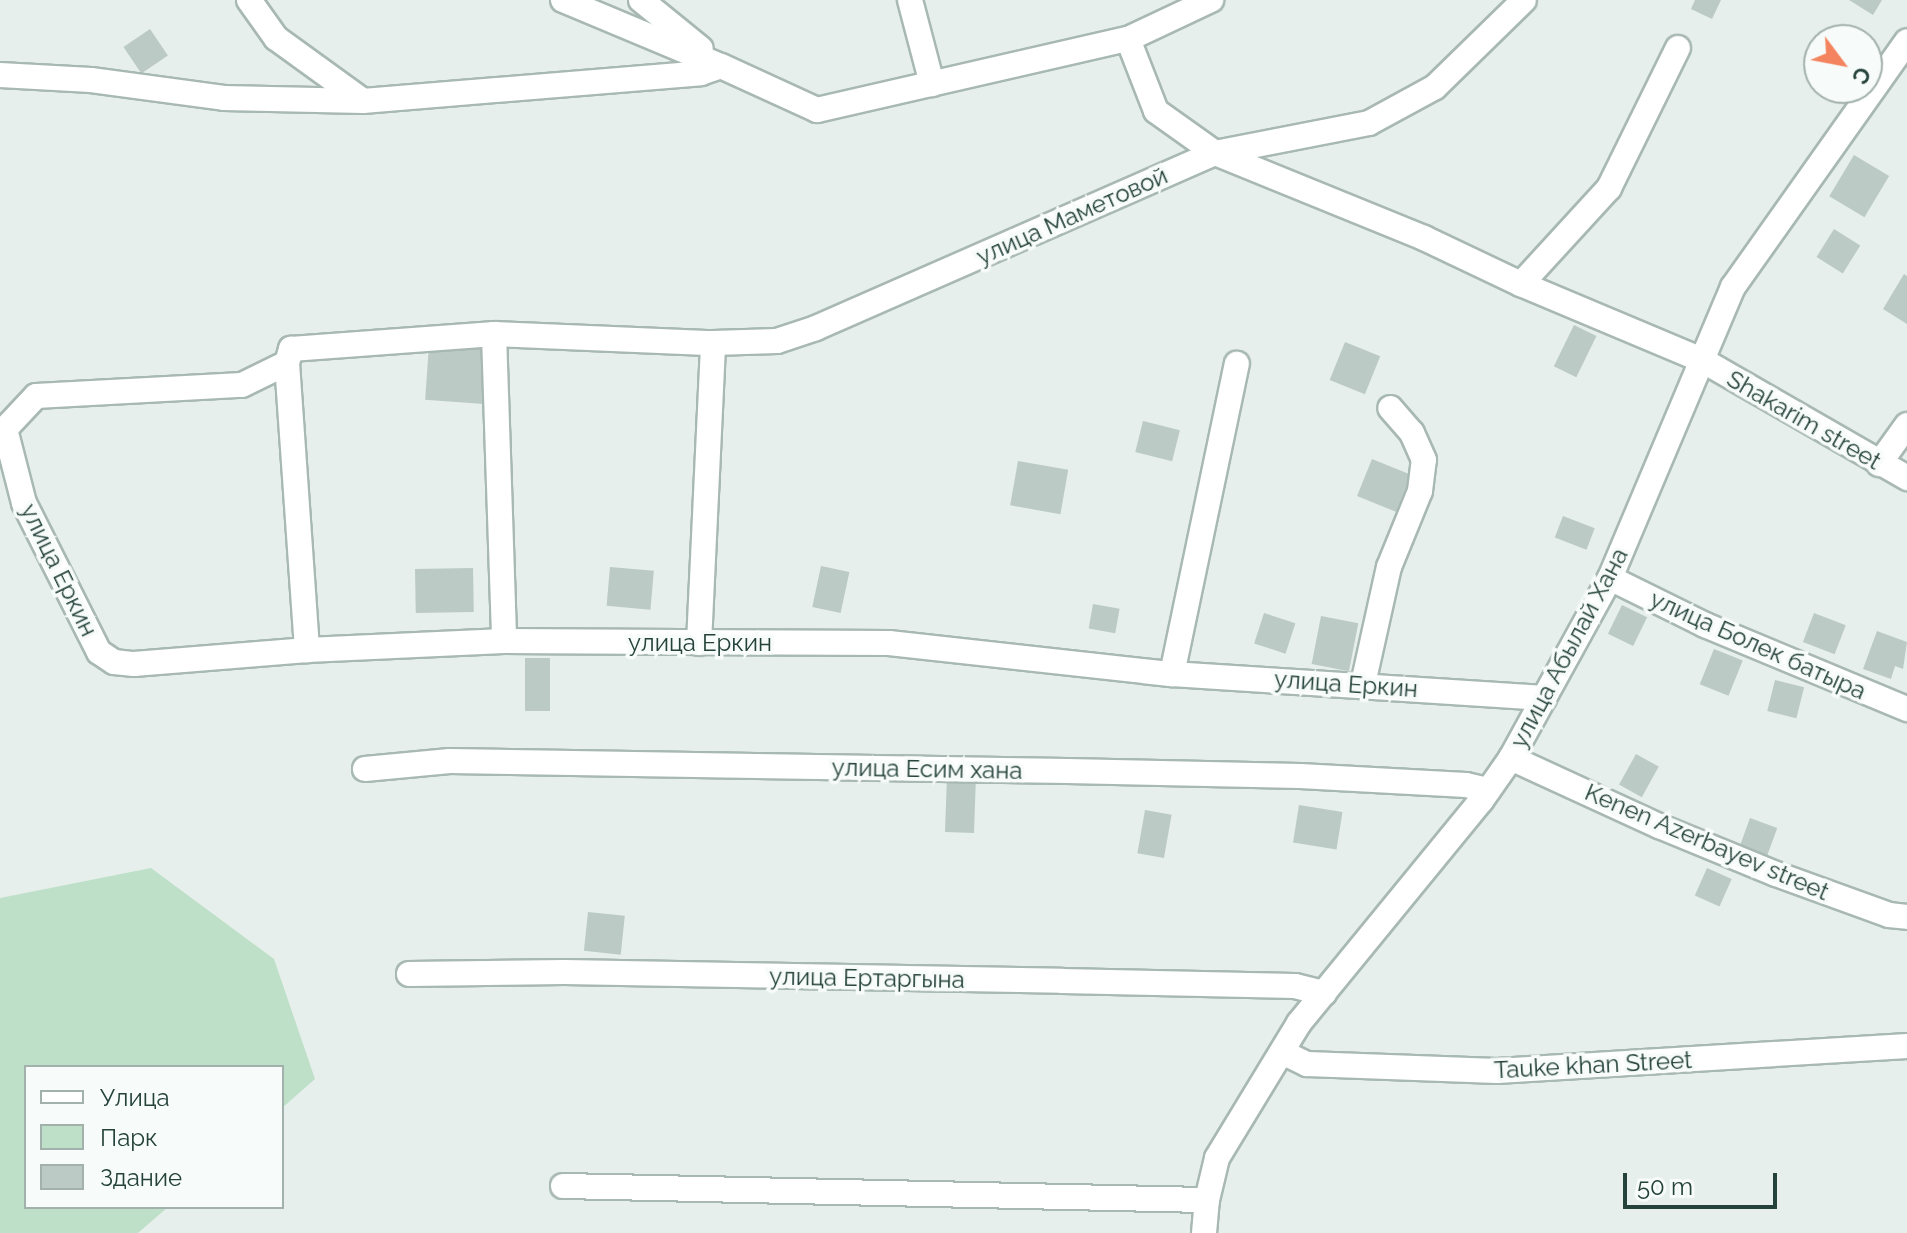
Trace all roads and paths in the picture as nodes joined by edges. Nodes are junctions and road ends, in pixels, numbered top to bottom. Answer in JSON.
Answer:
{"nodes":[{"id":1,"x":249,"y":0,"type":"edge"},
{"id":2,"x":563,"y":0,"type":"edge"},
{"id":3,"x":641,"y":0,"type":"edge"},
{"id":4,"x":910,"y":0,"type":"edge"},
{"id":5,"x":1211,"y":0,"type":"edge"},
{"id":6,"x":1524,"y":0,"type":"edge"},
{"id":7,"x":1128,"y":39,"type":"junction"},
{"id":8,"x":1907,"y":41,"type":"edge"},
{"id":9,"x":1678,"y":48,"type":"dead end"},
{"id":10,"x":721,"y":66,"type":"junction"},
{"id":11,"x":0,"y":75,"type":"edge"},
{"id":12,"x":932,"y":84,"type":"junction"},
{"id":13,"x":363,"y":101,"type":"junction"},
{"id":14,"x":1215,"y":153,"type":"junction"},
{"id":15,"x":1521,"y":284,"type":"junction"},
{"id":16,"x":494,"y":334,"type":"junction"},
{"id":17,"x":713,"y":343,"type":"junction"},
{"id":18,"x":1702,"y":360,"type":"junction"},
{"id":19,"x":287,"y":363,"type":"junction"},
{"id":20,"x":1237,"y":364,"type":"dead end"},
{"id":21,"x":1390,"y":408,"type":"dead end"},
{"id":22,"x":1907,"y":425,"type":"edge"},
{"id":23,"x":2,"y":430,"type":"edge"},
{"id":24,"x":1879,"y":464,"type":"junction"},
{"id":25,"x":1907,"y":478,"type":"edge"},
{"id":26,"x":1610,"y":578,"type":"junction"},
{"id":27,"x":504,"y":641,"type":"junction"},
{"id":28,"x":699,"y":643,"type":"junction"},
{"id":29,"x":307,"y":650,"type":"junction"},
{"id":30,"x":1172,"y":674,"type":"junction"},
{"id":31,"x":1363,"y":684,"type":"junction"},
{"id":32,"x":1544,"y":698,"type":"junction"},
{"id":33,"x":1907,"y":709,"type":"edge"},
{"id":34,"x":1511,"y":758,"type":"junction"},
{"id":35,"x":365,"y":769,"type":"dead end"},
{"id":36,"x":1488,"y":790,"type":"junction"},
{"id":37,"x":1907,"y":917,"type":"edge"},
{"id":38,"x":409,"y":974,"type":"dead end"},
{"id":39,"x":1324,"y":993,"type":"junction"},
{"id":40,"x":1907,"y":1046,"type":"edge"},
{"id":41,"x":1282,"y":1052,"type":"junction"},
{"id":42,"x":563,"y":1186,"type":"dead end"},
{"id":43,"x":1207,"y":1200,"type":"junction"},
{"id":44,"x":1204,"y":1233,"type":"edge"}],
"edges":[{"from":1,"to":13,"type":"street"},
{"from":2,"to":10,"type":"street"},
{"from":3,"to":10,"type":"street"},
{"from":4,"to":12,"type":"street"},
{"from":5,"to":7,"type":"street"},
{"from":6,"to":14,"type":"street","name":"улица Маметовой"},
{"from":7,"to":12,"type":"street"},
{"from":7,"to":14,"type":"street"},
{"from":8,"to":18,"type":"street","name":"улица Абылай Хана"},
{"from":9,"to":15,"type":"street"},
{"from":10,"to":12,"type":"street"},
{"from":10,"to":13,"type":"street"},
{"from":11,"to":13,"type":"street"},
{"from":14,"to":15,"type":"street"},
{"from":14,"to":17,"type":"street","name":"улица Маметовой"},
{"from":15,"to":18,"type":"street"},
{"from":16,"to":17,"type":"street","name":"улица Маметовой"},
{"from":16,"to":19,"type":"street","name":"улица Маметовой"},
{"from":16,"to":27,"type":"street"},
{"from":17,"to":28,"type":"street"},
{"from":18,"to":24,"type":"street","name":"Shakarim street"},
{"from":18,"to":26,"type":"street","name":"улица Абылай Хана"},
{"from":19,"to":23,"type":"street"},
{"from":19,"to":29,"type":"street"},
{"from":20,"to":30,"type":"street"},
{"from":21,"to":31,"type":"street"},
{"from":22,"to":24,"type":"street"},
{"from":23,"to":29,"type":"street","name":"улица Еркин"},
{"from":24,"to":25,"type":"street","name":"Shakarim street"},
{"from":26,"to":32,"type":"street","name":"улица Абылай Хана"},
{"from":26,"to":33,"type":"street","name":"улица Болек батыра"},
{"from":27,"to":28,"type":"street","name":"улица Еркин"},
{"from":27,"to":29,"type":"street","name":"улица Еркин"},
{"from":28,"to":30,"type":"street","name":"улица Еркин"},
{"from":30,"to":31,"type":"street","name":"улица Еркин"},
{"from":31,"to":32,"type":"street","name":"улица Еркин"},
{"from":32,"to":34,"type":"street","name":"улица Абылай Хана"},
{"from":34,"to":36,"type":"street","name":"улица Абылай Хана"},
{"from":34,"to":37,"type":"street","name":"Kenen Azerbayev street"},
{"from":35,"to":36,"type":"street","name":"улица Есим хана"},
{"from":36,"to":39,"type":"street","name":"улица Абылай Хана"},
{"from":38,"to":39,"type":"street","name":"улица Ертаргына"},
{"from":39,"to":41,"type":"street","name":"улица Абылай Хана"},
{"from":40,"to":41,"type":"street","name":"Tauke khan Street"},
{"from":41,"to":43,"type":"street","name":"улица Абылай Хана"},
{"from":42,"to":43,"type":"street"},
{"from":43,"to":44,"type":"street","name":"улица Абылай Хана"}]}
